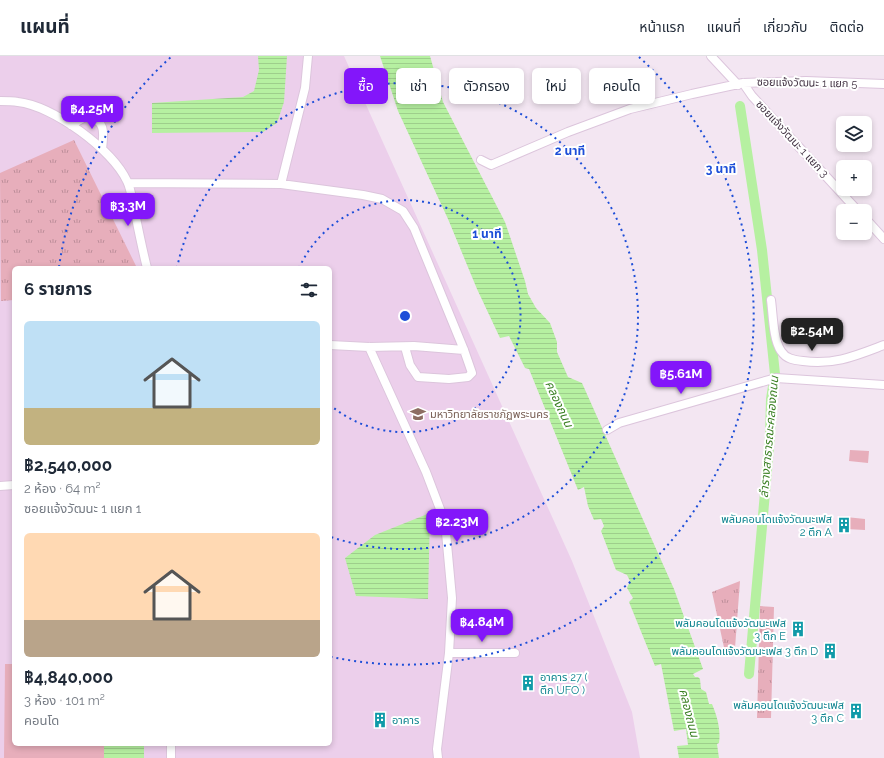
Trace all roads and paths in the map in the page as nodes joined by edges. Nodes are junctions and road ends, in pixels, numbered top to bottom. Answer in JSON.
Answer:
{"nodes":[{"id":1,"x":308,"y":56,"type":"edge"},
{"id":2,"x":711,"y":56,"type":"edge"},
{"id":3,"x":741,"y":84,"type":"junction"},
{"id":4,"x":884,"y":84,"type":"edge"},
{"id":5,"x":0,"y":101,"type":"edge"},
{"id":6,"x":71,"y":126,"type":"junction"},
{"id":7,"x":102,"y":149,"type":"junction"},
{"id":8,"x":481,"y":160,"type":"dead end"},
{"id":9,"x":128,"y":183,"type":"junction"},
{"id":10,"x":281,"y":184,"type":"junction"},
{"id":11,"x":852,"y":204,"type":"edge"},
{"id":12,"x":872,"y":226,"type":"edge"},
{"id":13,"x":884,"y":239,"type":"edge"},
{"id":14,"x":146,"y":266,"type":"edge"},
{"id":15,"x":771,"y":300,"type":"dead end"},
{"id":16,"x":332,"y":345,"type":"edge"},
{"id":17,"x":884,"y":345,"type":"edge"},
{"id":18,"x":370,"y":347,"type":"junction"},
{"id":19,"x":405,"y":347,"type":"junction"},
{"id":20,"x":464,"y":350,"type":"junction"},
{"id":21,"x":884,"y":385,"type":"edge"},
{"id":22,"x":607,"y":430,"type":"dead end"},
{"id":23,"x":12,"y":485,"type":"edge"},
{"id":24,"x":0,"y":486,"type":"edge"},
{"id":25,"x":449,"y":653,"type":"junction"},
{"id":26,"x":515,"y":653,"type":"dead end"},
{"id":27,"x":171,"y":746,"type":"edge"},
{"id":28,"x":171,"y":758,"type":"edge"},
{"id":29,"x":438,"y":758,"type":"edge"}],
"edges":[{"from":1,"to":10,"type":"street"},
{"from":2,"to":3,"type":"street","name":"ซอยแจ้งวัฒนะ 1 แยก 3"},
{"from":3,"to":4,"type":"street","name":"ซอยแจ้งวัฒนะ 1 แยก 5"},
{"from":3,"to":8,"type":"street","name":"ซอยแจ้งวัฒนะ 1 แยก 5"},
{"from":3,"to":11,"type":"street","name":"ซอยแจ้งวัฒนะ 1 แยก 3"},
{"from":5,"to":6,"type":"street"},
{"from":6,"to":7,"type":"street"},
{"from":6,"to":7,"type":"street"},
{"from":7,"to":9,"type":"street"},
{"from":9,"to":10,"type":"street"},
{"from":9,"to":14,"type":"street"},
{"from":10,"to":20,"type":"street"},
{"from":12,"to":13,"type":"street"},
{"from":15,"to":17,"type":"street"},
{"from":16,"to":18,"type":"street"},
{"from":18,"to":19,"type":"street"},
{"from":18,"to":25,"type":"street"},
{"from":19,"to":20,"type":"street"},
{"from":19,"to":20,"type":"street"},
{"from":21,"to":22,"type":"street"},
{"from":23,"to":24,"type":"street"},
{"from":25,"to":26,"type":"street"},
{"from":25,"to":29,"type":"street"},
{"from":27,"to":28,"type":"street"}]}
